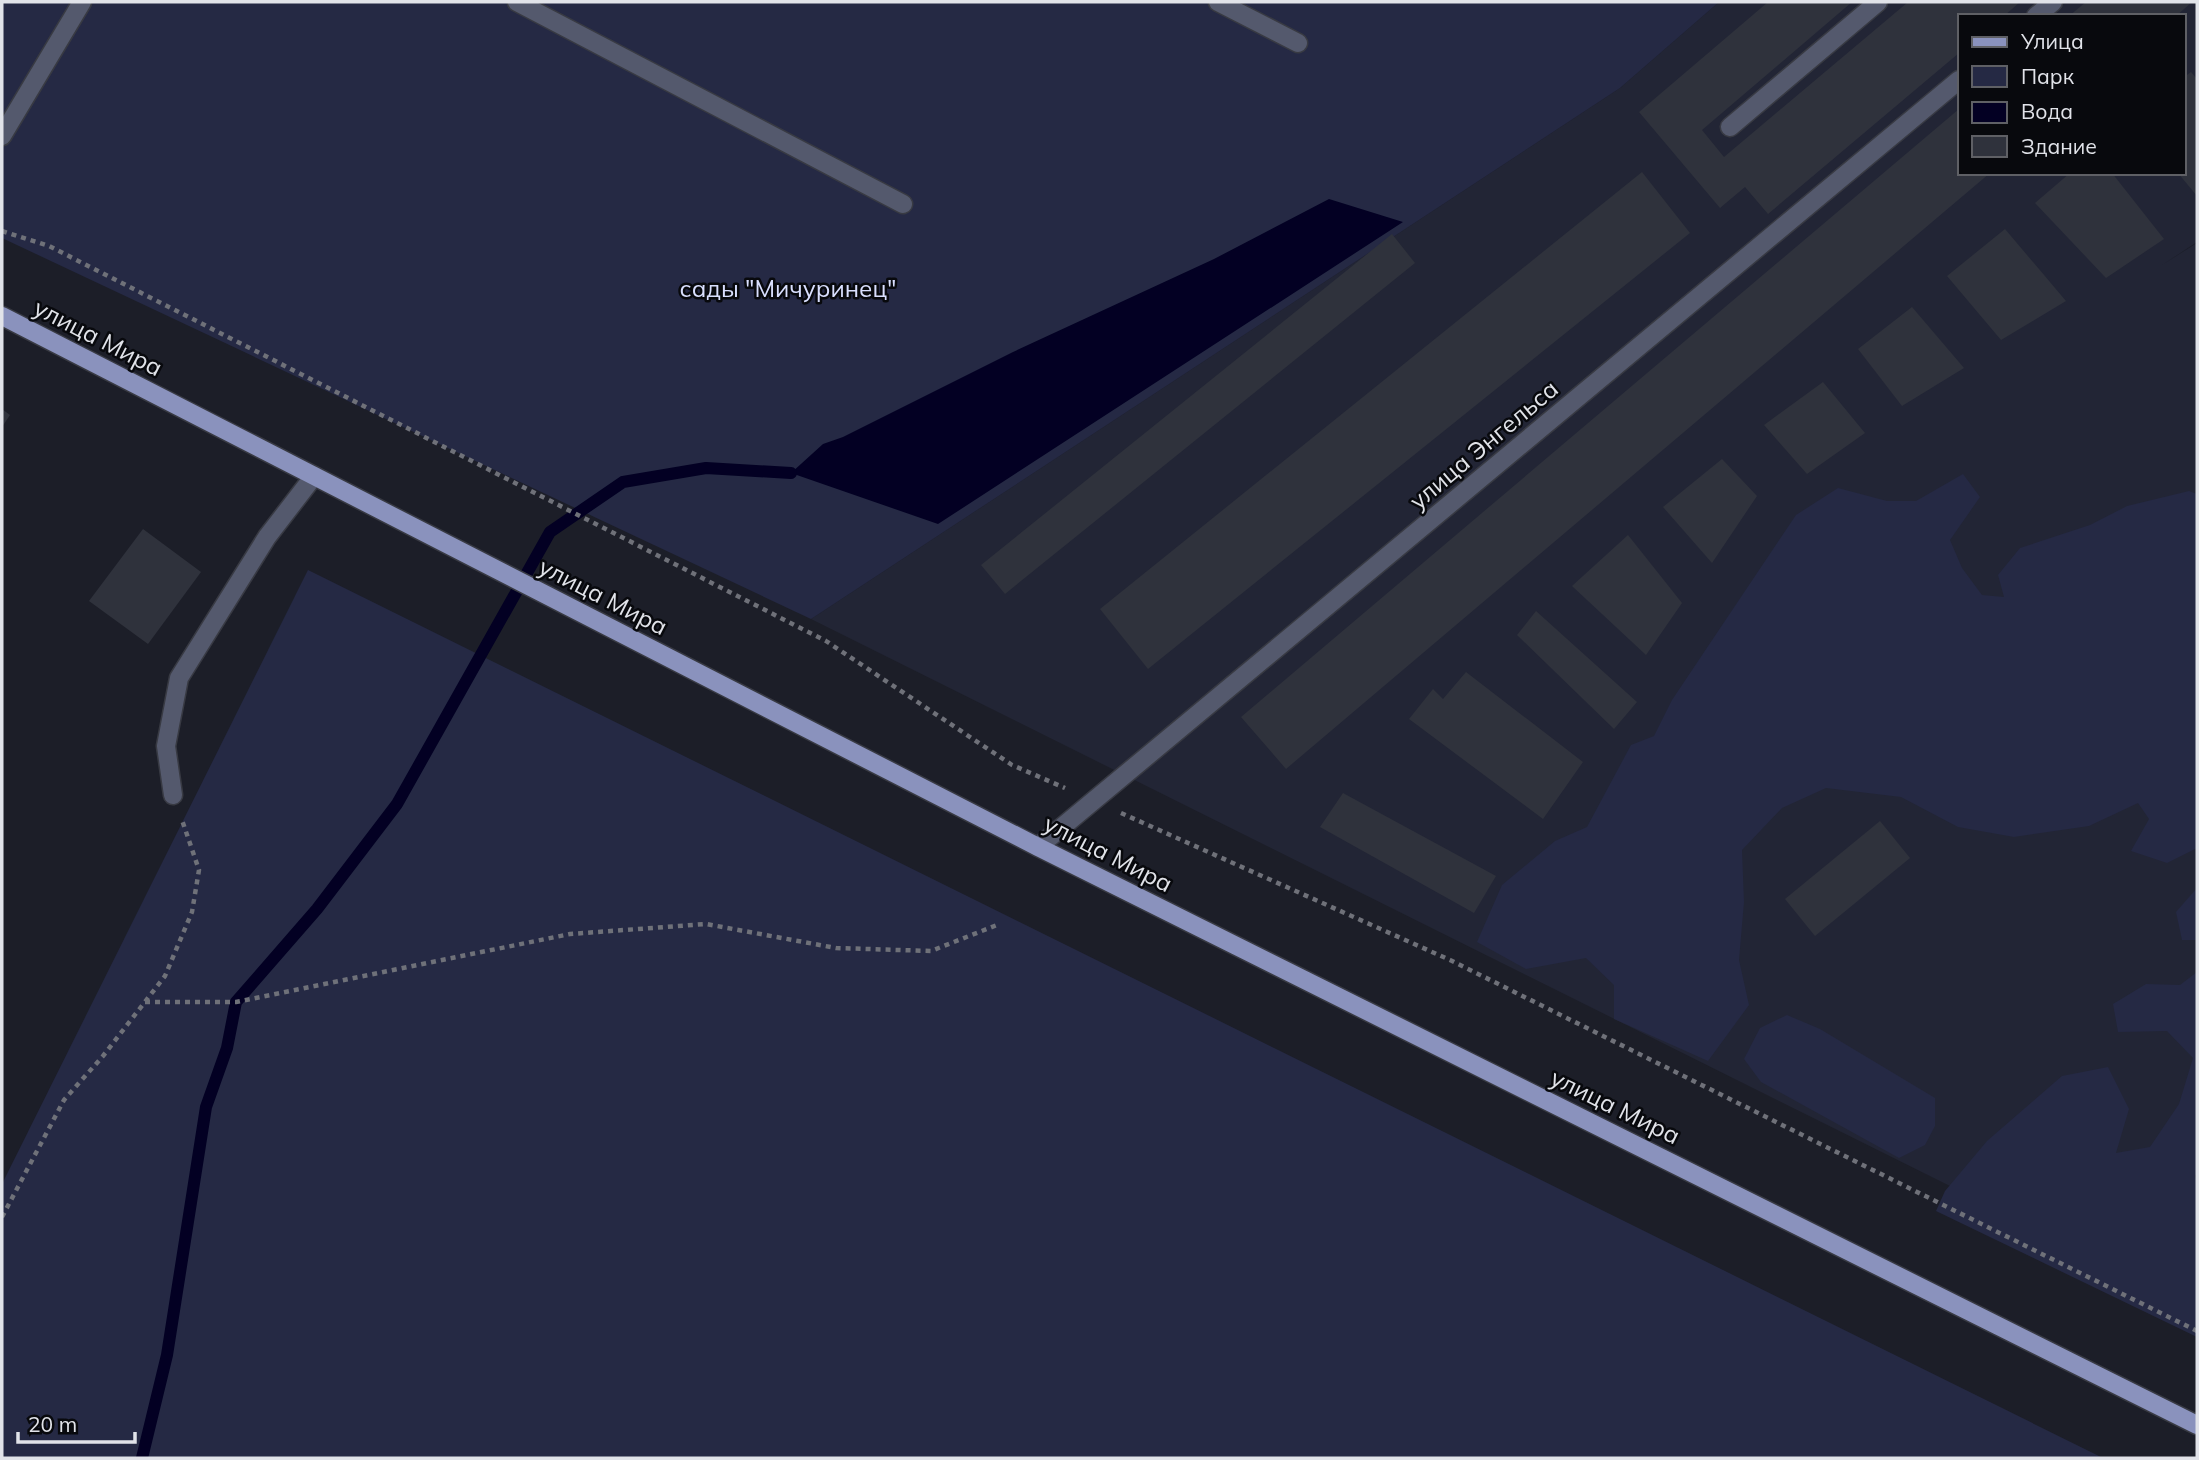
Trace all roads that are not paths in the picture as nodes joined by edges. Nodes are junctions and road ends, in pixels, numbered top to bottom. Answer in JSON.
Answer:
{"nodes":[{"id":1,"x":82,"y":2,"type":"edge"},
{"id":2,"x":517,"y":2,"type":"edge"},
{"id":3,"x":1218,"y":2,"type":"edge"},
{"id":4,"x":1878,"y":2,"type":"edge"},
{"id":5,"x":2053,"y":2,"type":"edge"},
{"id":6,"x":2038,"y":14,"type":"edge"},
{"id":7,"x":1297,"y":43,"type":"dead end"},
{"id":8,"x":1958,"y":81,"type":"edge"},
{"id":9,"x":1730,"y":127,"type":"dead end"},
{"id":10,"x":2,"y":136,"type":"edge"},
{"id":11,"x":903,"y":204,"type":"dead end"},
{"id":12,"x":2,"y":316,"type":"edge"},
{"id":13,"x":314,"y":476,"type":"junction"},
{"id":14,"x":173,"y":795,"type":"road end"},
{"id":15,"x":1038,"y":847,"type":"junction"},
{"id":16,"x":2197,"y":1425,"type":"edge"}],
"edges":[{"from":1,"to":10,"type":"street"},
{"from":2,"to":11,"type":"street"},
{"from":3,"to":7,"type":"street"},
{"from":4,"to":9,"type":"street"},
{"from":5,"to":6,"type":"street"},
{"from":8,"to":15,"type":"street","name":"улица Энгельса"},
{"from":12,"to":13,"type":"main road","name":"улица Мира"},
{"from":13,"to":14,"type":"street"},
{"from":13,"to":15,"type":"main road","name":"улица Мира"},
{"from":15,"to":16,"type":"main road","name":"улица Мира"}]}
